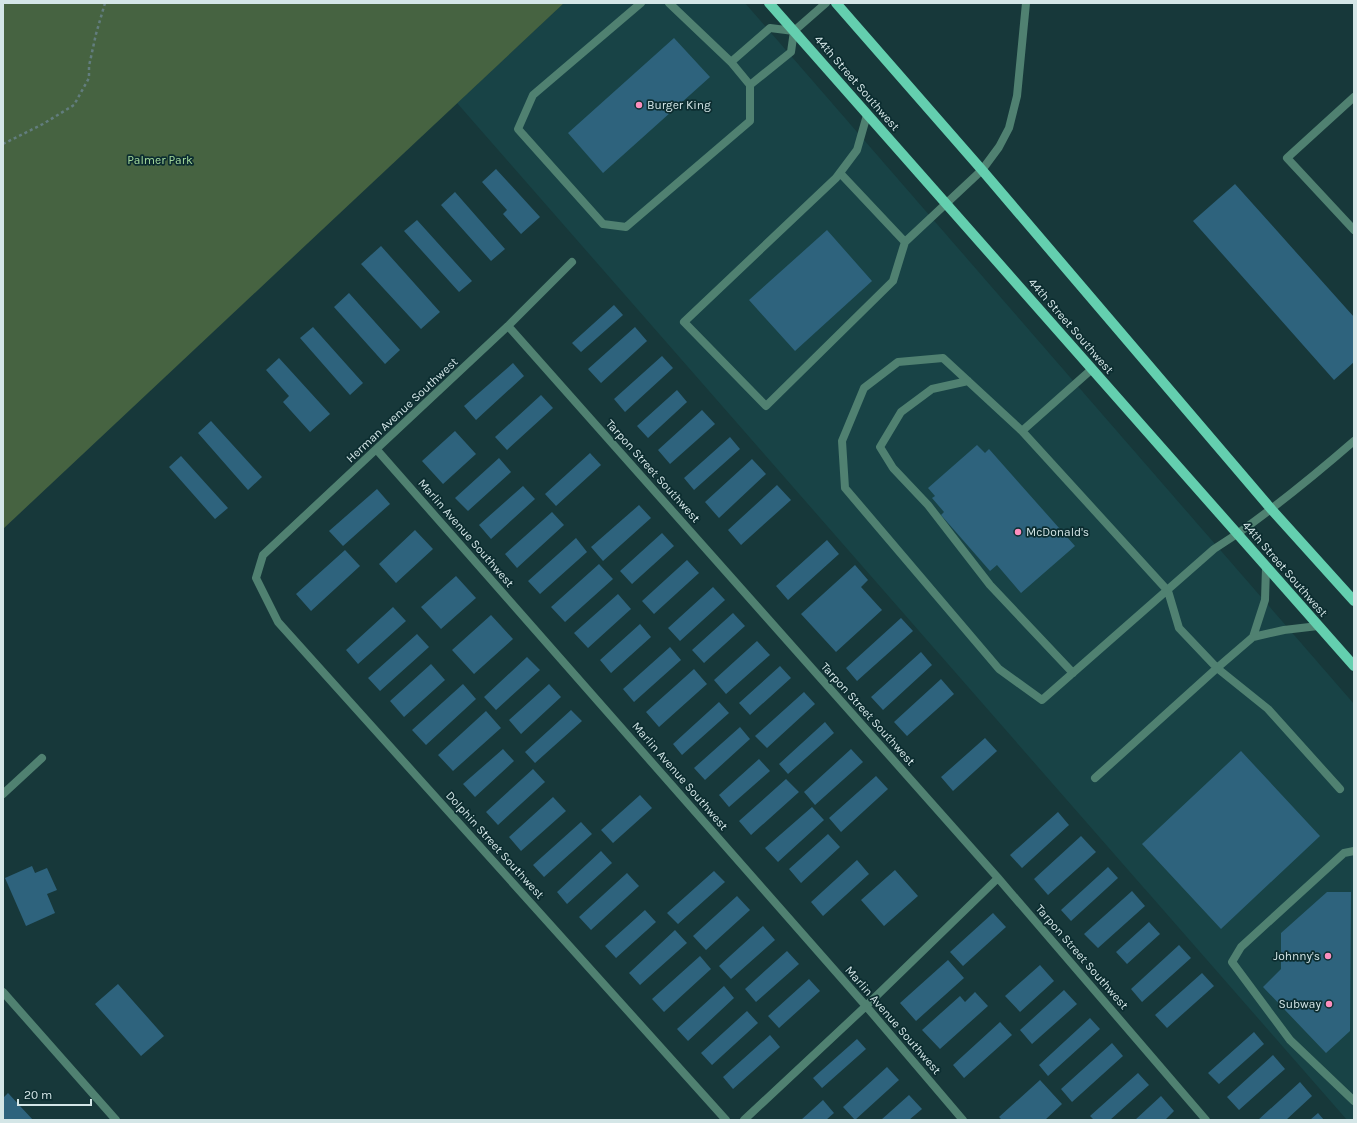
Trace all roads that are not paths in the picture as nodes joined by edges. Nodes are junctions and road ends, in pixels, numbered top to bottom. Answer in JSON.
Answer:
{"nodes":[{"id":1,"x":641,"y":3,"type":"edge"},
{"id":2,"x":669,"y":3,"type":"edge"},
{"id":3,"x":769,"y":3,"type":"edge"},
{"id":4,"x":826,"y":3,"type":"edge"},
{"id":5,"x":836,"y":3,"type":"edge"},
{"id":6,"x":1026,"y":3,"type":"edge"},
{"id":7,"x":794,"y":31,"type":"junction"},
{"id":8,"x":731,"y":62,"type":"junction"},
{"id":9,"x":750,"y":85,"type":"junction"},
{"id":10,"x":1354,"y":97,"type":"edge"},
{"id":11,"x":867,"y":115,"type":"junction"},
{"id":12,"x":982,"y":170,"type":"junction"},
{"id":13,"x":840,"y":173,"type":"junction"},
{"id":14,"x":946,"y":203,"type":"junction"},
{"id":15,"x":1354,"y":230,"type":"edge"},
{"id":16,"x":904,"y":242,"type":"junction"},
{"id":17,"x":572,"y":262,"type":"dead end"},
{"id":18,"x":508,"y":326,"type":"junction"},
{"id":19,"x":1092,"y":369,"type":"junction"},
{"id":20,"x":968,"y":381,"type":"junction"},
{"id":21,"x":1022,"y":431,"type":"junction"},
{"id":22,"x":1354,"y":441,"type":"edge"},
{"id":23,"x":377,"y":450,"type":"junction"},
{"id":24,"x":1272,"y":510,"type":"junction"},
{"id":25,"x":1237,"y":534,"type":"junction"},
{"id":26,"x":1266,"y":567,"type":"junction"},
{"id":27,"x":256,"y":578,"type":"joint"},
{"id":28,"x":1168,"y":591,"type":"junction"},
{"id":29,"x":1354,"y":601,"type":"edge"},
{"id":30,"x":1318,"y":626,"type":"junction"},
{"id":31,"x":1253,"y":637,"type":"junction"},
{"id":32,"x":1354,"y":666,"type":"edge"},
{"id":33,"x":1217,"y":668,"type":"junction"},
{"id":34,"x":1073,"y":672,"type":"junction"},
{"id":35,"x":42,"y":758,"type":"dead end"},
{"id":36,"x":1095,"y":778,"type":"dead end"},
{"id":37,"x":1340,"y":789,"type":"dead end"},
{"id":38,"x":3,"y":794,"type":"edge"},
{"id":39,"x":1354,"y":851,"type":"edge"},
{"id":40,"x":998,"y":878,"type":"junction"},
{"id":41,"x":3,"y":992,"type":"edge"},
{"id":42,"x":866,"y":1006,"type":"junction"},
{"id":43,"x":1354,"y":1101,"type":"edge"},
{"id":44,"x":116,"y":1120,"type":"edge"},
{"id":45,"x":726,"y":1120,"type":"edge"},
{"id":46,"x":744,"y":1120,"type":"edge"},
{"id":47,"x":963,"y":1120,"type":"edge"},
{"id":48,"x":1206,"y":1120,"type":"edge"}],
"edges":[{"from":1,"to":9,"type":"street"},
{"from":2,"to":8,"type":"street"},
{"from":3,"to":7,"type":"main road","name":"44th Street Southwest"},
{"from":4,"to":7,"type":"street"},
{"from":5,"to":12,"type":"main road"},
{"from":6,"to":12,"type":"street"},
{"from":7,"to":8,"type":"street"},
{"from":7,"to":9,"type":"street"},
{"from":7,"to":11,"type":"main road","name":"44th Street Southwest"},
{"from":8,"to":9,"type":"street"},
{"from":10,"to":15,"type":"street"},
{"from":11,"to":13,"type":"street"},
{"from":11,"to":14,"type":"main road","name":"44th Street Southwest"},
{"from":12,"to":14,"type":"street"},
{"from":12,"to":24,"type":"main road"},
{"from":13,"to":16,"type":"street"},
{"from":13,"to":16,"type":"street"},
{"from":14,"to":16,"type":"street"},
{"from":14,"to":19,"type":"main road","name":"44th Street Southwest"},
{"from":17,"to":18,"type":"street","name":"Herman Avenue Southwest"},
{"from":18,"to":23,"type":"street","name":"Herman Avenue Southwest"},
{"from":18,"to":40,"type":"street","name":"Tarpon Street Southwest"},
{"from":19,"to":21,"type":"street"},
{"from":19,"to":25,"type":"main road","name":"44th Street Southwest"},
{"from":20,"to":21,"type":"street"},
{"from":20,"to":34,"type":"street"},
{"from":20,"to":34,"type":"street"},
{"from":21,"to":28,"type":"street"},
{"from":22,"to":24,"type":"street"},
{"from":23,"to":27,"type":"street","name":"Herman Avenue Southwest"},
{"from":23,"to":42,"type":"street","name":"Marlin Avenue Southwest"},
{"from":24,"to":25,"type":"street"},
{"from":24,"to":29,"type":"main road"},
{"from":25,"to":26,"type":"main road","name":"44th Street Southwest"},
{"from":25,"to":28,"type":"street"},
{"from":26,"to":30,"type":"main road","name":"44th Street Southwest"},
{"from":26,"to":31,"type":"street"},
{"from":27,"to":45,"type":"street","name":"Dolphin Street Southwest"},
{"from":28,"to":33,"type":"street"},
{"from":28,"to":34,"type":"street"},
{"from":30,"to":31,"type":"street"},
{"from":30,"to":32,"type":"main road","name":"44th Street Southwest"},
{"from":31,"to":33,"type":"street"},
{"from":33,"to":36,"type":"street"},
{"from":33,"to":37,"type":"street"},
{"from":35,"to":38,"type":"street"},
{"from":39,"to":43,"type":"street"},
{"from":40,"to":42,"type":"street"},
{"from":40,"to":48,"type":"street","name":"Tarpon Street Southwest"},
{"from":41,"to":44,"type":"street"},
{"from":42,"to":46,"type":"street"},
{"from":42,"to":47,"type":"street","name":"Marlin Avenue Southwest"}]}
